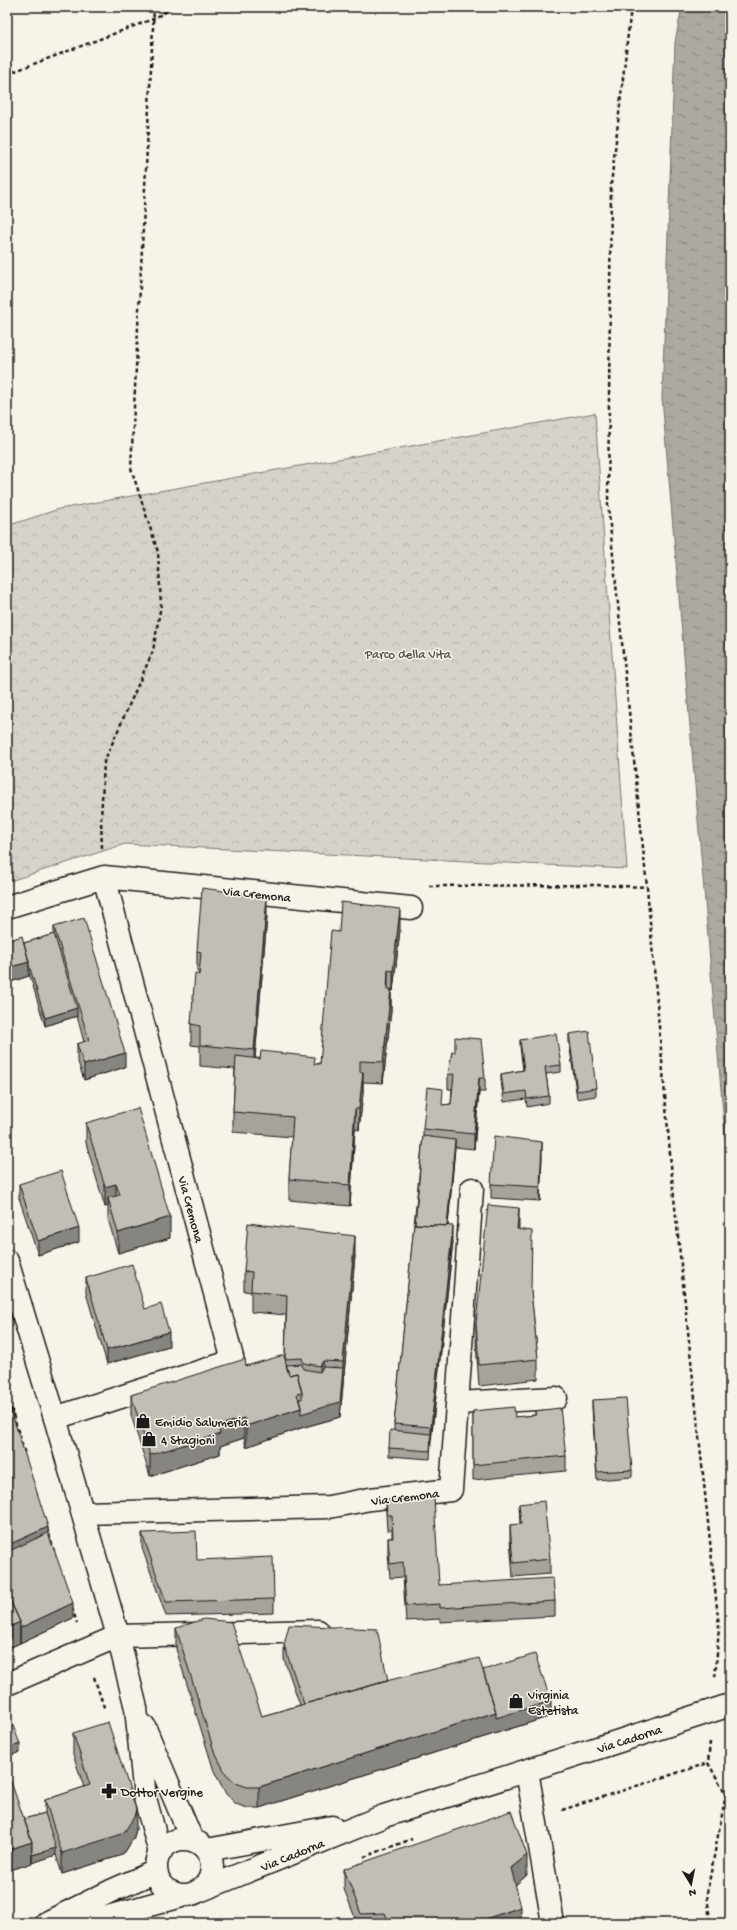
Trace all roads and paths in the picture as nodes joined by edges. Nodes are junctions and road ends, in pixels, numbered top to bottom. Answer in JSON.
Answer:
{"nodes":[{"id":1,"x":154,"y":7,"type":"edge"},
{"id":2,"x":174,"y":7,"type":"edge"},
{"id":3,"x":631,"y":7,"type":"edge"},
{"id":4,"x":153,"y":19,"type":"junction"},
{"id":5,"x":7,"y":74,"type":"edge"},
{"id":6,"x":104,"y":877,"type":"junction"},
{"id":7,"x":647,"y":887,"type":"junction"},
{"id":8,"x":7,"y":907,"type":"edge"},
{"id":9,"x":411,"y":908,"type":"joint"},
{"id":10,"x":472,"y":1189,"type":"dead end"},
{"id":11,"x":7,"y":1261,"type":"edge"},
{"id":12,"x":556,"y":1398,"type":"dead end"},
{"id":13,"x":457,"y":1403,"type":"junction"},
{"id":14,"x":55,"y":1418,"type":"junction"},
{"id":15,"x":83,"y":1513,"type":"junction"},
{"id":16,"x":719,"y":1627,"type":"dead end"},
{"id":17,"x":336,"y":1631,"type":"edge"},
{"id":18,"x":118,"y":1636,"type":"junction"},
{"id":19,"x":7,"y":1684,"type":"edge"},
{"id":20,"x":730,"y":1705,"type":"edge"},
{"id":21,"x":136,"y":1708,"type":"junction"},
{"id":22,"x":527,"y":1771,"type":"junction"},
{"id":23,"x":384,"y":1816,"type":"junction"},
{"id":24,"x":535,"y":1819,"type":"junction"},
{"id":25,"x":419,"y":1836,"type":"dead end"},
{"id":26,"x":200,"y":1845,"type":"junction"},
{"id":27,"x":360,"y":1859,"type":"dead end"},
{"id":28,"x":158,"y":1862,"type":"junction"},
{"id":29,"x":191,"y":1893,"type":"junction"},
{"id":30,"x":46,"y":1923,"type":"edge"},
{"id":31,"x":86,"y":1923,"type":"edge"},
{"id":32,"x":553,"y":1923,"type":"edge"},
{"id":33,"x":710,"y":1923,"type":"edge"}],
"edges":[{"from":1,"to":4,"type":"path"},
{"from":2,"to":4,"type":"path"},
{"from":3,"to":7,"type":"path"},
{"from":4,"to":5,"type":"path"},
{"from":4,"to":6,"type":"path"},
{"from":6,"to":8,"type":"street","name":"Via Cremona"},
{"from":6,"to":9,"type":"street","name":"Via Cremona"},
{"from":6,"to":14,"type":"street","name":"Via Cremona"},
{"from":7,"to":9,"type":"path"},
{"from":7,"to":16,"type":"path"},
{"from":10,"to":13,"type":"street","name":"Via Cremona"},
{"from":11,"to":14,"type":"street"},
{"from":12,"to":13,"type":"street"},
{"from":13,"to":15,"type":"street","name":"Via Cremona"},
{"from":14,"to":15,"type":"street"},
{"from":15,"to":18,"type":"street"},
{"from":17,"to":18,"type":"street"},
{"from":18,"to":19,"type":"street"},
{"from":18,"to":21,"type":"street"},
{"from":20,"to":22,"type":"street","name":"Via Cadorna","bridge":true},
{"from":21,"to":26,"type":"street"},
{"from":21,"to":28,"type":"street"},
{"from":22,"to":23,"type":"street","name":"Via Cadorna"},
{"from":22,"to":24,"type":"street"},
{"from":23,"to":26,"type":"street","name":"Via Cadorna"},
{"from":23,"to":29,"type":"street","name":"Via Cadorna"},
{"from":24,"to":32,"type":"street"},
{"from":24,"to":33,"type":"path"},
{"from":25,"to":27,"type":"path"},
{"from":26,"to":28,"type":"street"},
{"from":26,"to":29,"type":"street"},
{"from":28,"to":29,"type":"street"},
{"from":28,"to":30,"type":"street"},
{"from":29,"to":31,"type":"street","name":"Via Cadorna"}]}
